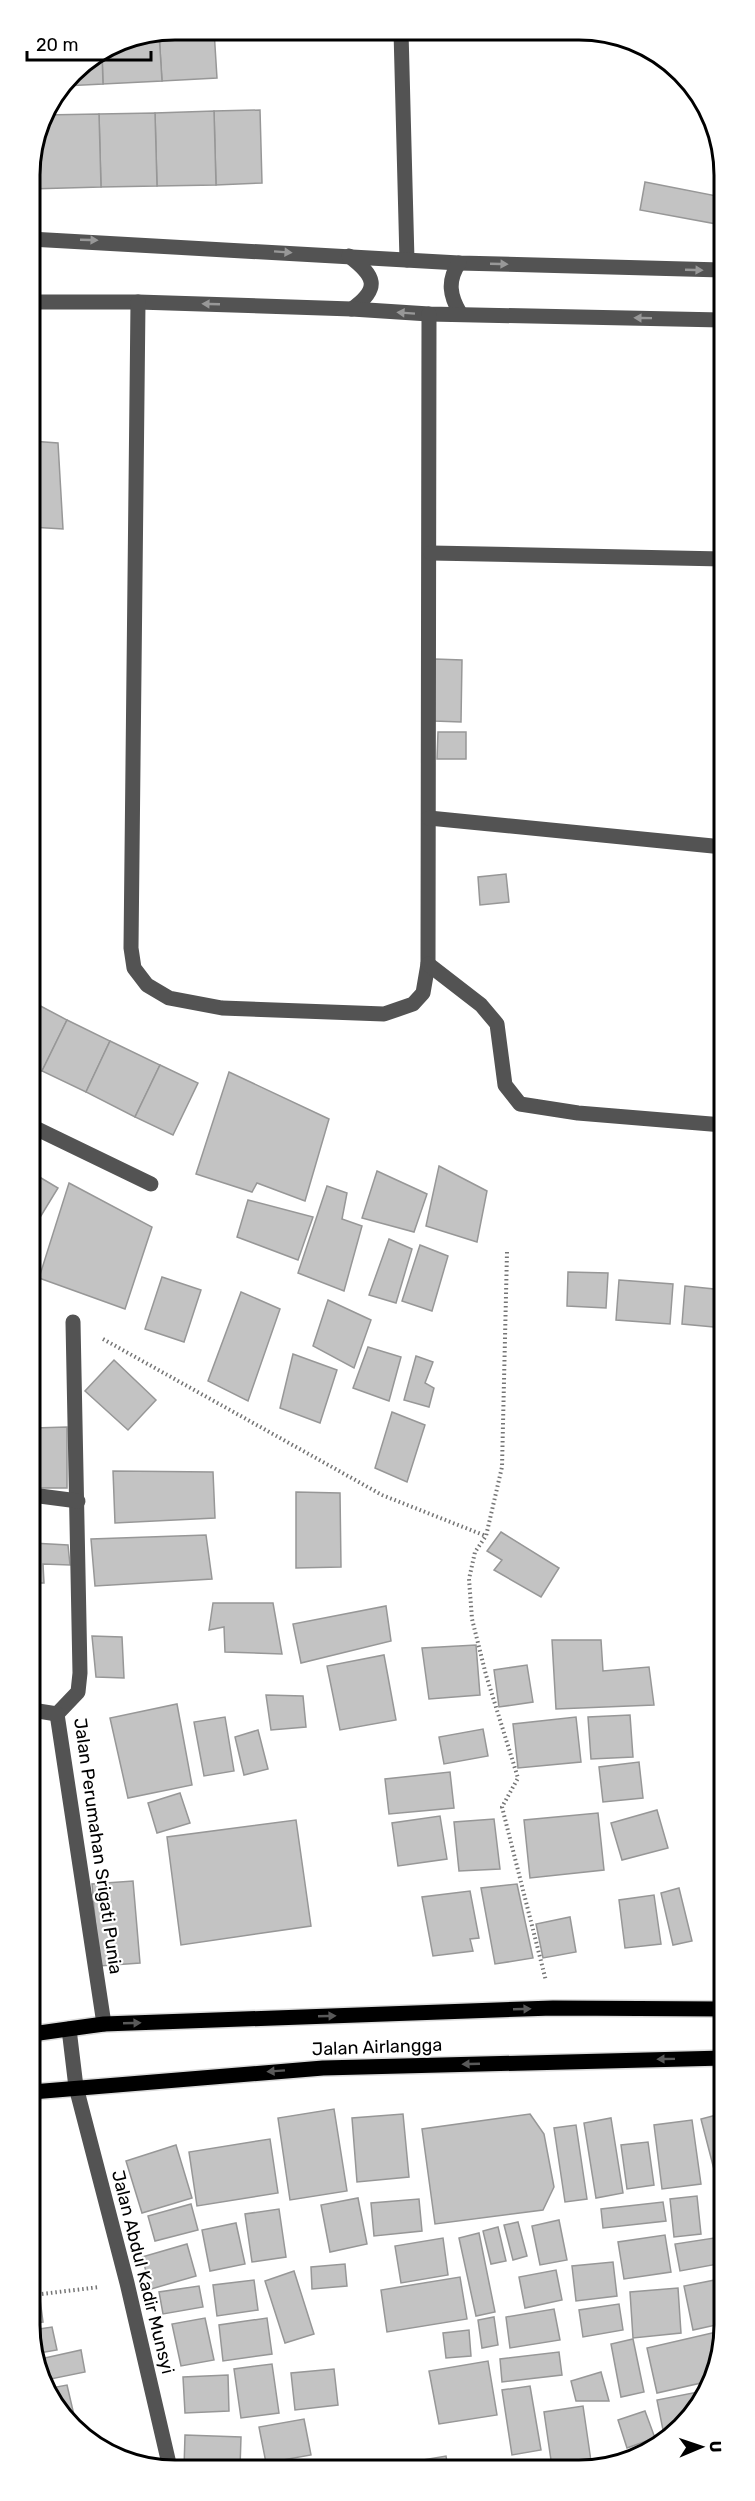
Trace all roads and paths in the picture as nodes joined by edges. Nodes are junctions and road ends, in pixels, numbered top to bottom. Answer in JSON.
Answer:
{"nodes":[{"id":1,"x":401,"y":40,"type":"edge"},
{"id":2,"x":41,"y":239,"type":"edge"},
{"id":3,"x":349,"y":256,"type":"junction"},
{"id":4,"x":407,"y":260,"type":"junction"},
{"id":5,"x":459,"y":263,"type":"junction"},
{"id":6,"x":714,"y":270,"type":"edge"},
{"id":7,"x":41,"y":302,"type":"edge"},
{"id":8,"x":138,"y":302,"type":"junction"},
{"id":9,"x":352,"y":309,"type":"junction"},
{"id":10,"x":460,"y":313,"type":"junction"},
{"id":11,"x":429,"y":315,"type":"junction"},
{"id":12,"x":714,"y":320,"type":"edge"},
{"id":13,"x":430,"y":553,"type":"junction"},
{"id":14,"x":714,"y":559,"type":"edge"},
{"id":15,"x":429,"y":818,"type":"junction"},
{"id":16,"x":714,"y":846,"type":"edge"},
{"id":17,"x":428,"y":964,"type":"junction"},
{"id":18,"x":714,"y":1124,"type":"edge"},
{"id":19,"x":41,"y":1131,"type":"edge"},
{"id":20,"x":151,"y":1184,"type":"dead end"},
{"id":21,"x":507,"y":1252,"type":"dead end"},
{"id":22,"x":73,"y":1322,"type":"joint"},
{"id":23,"x":40,"y":1496,"type":"edge"},
{"id":24,"x":78,"y":1501,"type":"junction"},
{"id":25,"x":486,"y":1536,"type":"junction"},
{"id":26,"x":40,"y":1711,"type":"edge"},
{"id":27,"x":57,"y":1714,"type":"junction"},
{"id":28,"x":553,"y":2008,"type":"junction"},
{"id":29,"x":714,"y":2009,"type":"edge"},
{"id":30,"x":104,"y":2024,"type":"junction"},
{"id":31,"x":69,"y":2029,"type":"junction"},
{"id":32,"x":40,"y":2033,"type":"edge"},
{"id":33,"x":714,"y":2058,"type":"edge"},
{"id":34,"x":76,"y":2087,"type":"junction"},
{"id":35,"x":40,"y":2091,"type":"edge"},
{"id":36,"x":127,"y":2283,"type":"junction"},
{"id":37,"x":40,"y":2294,"type":"edge"},
{"id":38,"x":168,"y":2460,"type":"edge"}],
"edges":[{"from":1,"to":4,"type":"street"},
{"from":2,"to":3,"type":"street","one_way":true},
{"from":3,"to":4,"type":"street"},
{"from":3,"to":9,"type":"street"},
{"from":4,"to":5,"type":"street"},
{"from":5,"to":6,"type":"street","one_way":true},
{"from":5,"to":10,"type":"street"},
{"from":7,"to":8,"type":"street"},
{"from":9,"to":8,"type":"street","one_way":true},
{"from":8,"to":17,"type":"street"},
{"from":11,"to":9,"type":"street","one_way":true},
{"from":10,"to":11,"type":"street"},
{"from":12,"to":10,"type":"street","one_way":true},
{"from":11,"to":13,"type":"street"},
{"from":13,"to":14,"type":"street"},
{"from":13,"to":15,"type":"street"},
{"from":15,"to":16,"type":"street"},
{"from":15,"to":17,"type":"street"},
{"from":17,"to":18,"type":"street"},
{"from":19,"to":20,"type":"street"},
{"from":21,"to":25,"type":"path"},
{"from":22,"to":24,"type":"street","name":"Jalan Perumahan Srigati Punia"},
{"from":22,"to":25,"type":"path"},
{"from":23,"to":24,"type":"street"},
{"from":24,"to":27,"type":"street","name":"Jalan Perumahan Srigati Punia"},
{"from":25,"to":28,"type":"path"},
{"from":26,"to":27,"type":"street"},
{"from":27,"to":30,"type":"street","name":"Jalan Perumahan Srigati Punia"},
{"from":28,"to":29,"type":"main road","name":"Jalan Airlangga"},
{"from":30,"to":28,"type":"main road","name":"Jalan Airlangga","one_way":true},
{"from":30,"to":31,"type":"main road","name":"Jalan Airlangga"},
{"from":31,"to":32,"type":"main road","name":"Jalan Airlangga"},
{"from":31,"to":34,"type":"street","name":"Jalan Abdul Kadir Munsyi"},
{"from":33,"to":34,"type":"main road","name":"Jalan Airlangga","one_way":true},
{"from":34,"to":35,"type":"main road","name":"Jalan Airlangga"},
{"from":34,"to":36,"type":"street","name":"Jalan Abdul Kadir Munsyi"},
{"from":36,"to":37,"type":"path"},
{"from":36,"to":38,"type":"street","name":"Jalan Abdul Kadir Munsyi"}]}
